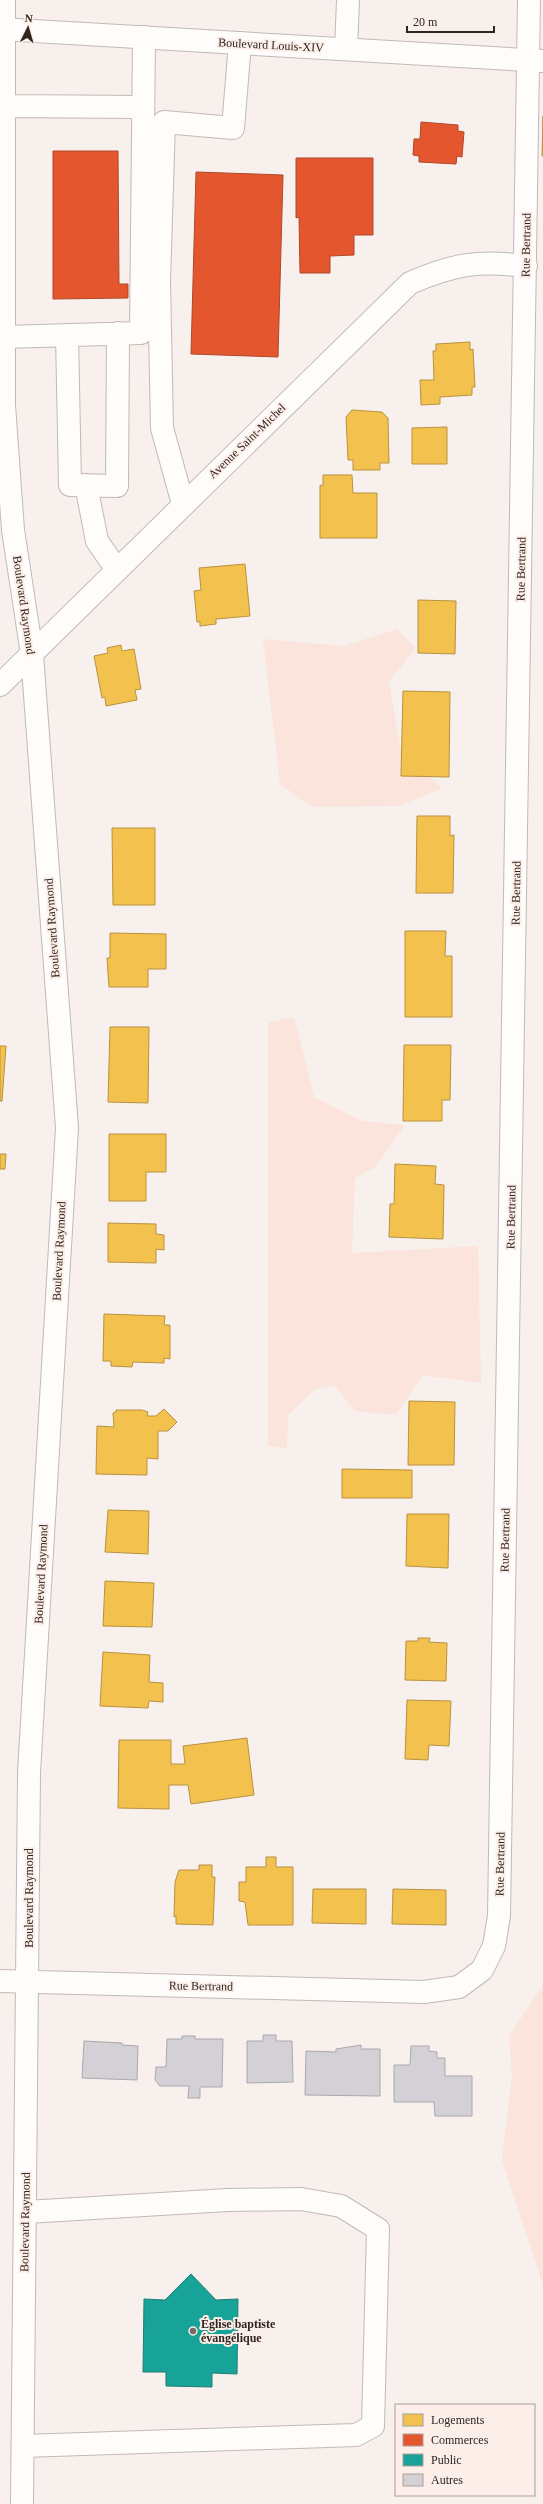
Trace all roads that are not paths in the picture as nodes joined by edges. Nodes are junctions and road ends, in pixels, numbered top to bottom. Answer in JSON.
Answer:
{"nodes":[{"id":1,"x":4,"y":0,"type":"edge"},
{"id":2,"x":348,"y":0,"type":"edge"},
{"id":3,"x":529,"y":0,"type":"edge"},
{"id":4,"x":1,"y":29,"type":"edge"},
{"id":5,"x":144,"y":37,"type":"junction"},
{"id":6,"x":240,"y":43,"type":"junction"},
{"id":7,"x":346,"y":49,"type":"junction"},
{"id":8,"x":536,"y":60,"type":"edge"},
{"id":9,"x":3,"y":106,"type":"junction"},
{"id":10,"x":143,"y":107,"type":"junction"},
{"id":11,"x":526,"y":266,"type":"junction"},
{"id":12,"x":118,"y":333,"type":"junction"},
{"id":13,"x":67,"y":335,"type":"junction"},
{"id":14,"x":4,"y":337,"type":"junction"},
{"id":15,"x":86,"y":485,"type":"junction"},
{"id":16,"x":183,"y":504,"type":"junction"},
{"id":17,"x":117,"y":570,"type":"junction"},
{"id":18,"x":32,"y":654,"type":"junction"},
{"id":19,"x":0,"y":685,"type":"edge"},
{"id":20,"x":0,"y":1981,"type":"edge"},
{"id":21,"x":28,"y":1982,"type":"junction"},
{"id":22,"x":26,"y":2212,"type":"junction"},
{"id":23,"x":23,"y":2446,"type":"junction"},
{"id":24,"x":22,"y":2504,"type":"edge"}],
"edges":[{"from":1,"to":4,"type":"street","name":"Boulevard Raymond"},
{"from":2,"to":7,"type":"street"},
{"from":3,"to":8,"type":"street","name":"Rue Bertrand"},
{"from":4,"to":5,"type":"street","name":"Boulevard Louis-XIV"},
{"from":4,"to":9,"type":"street","name":"Boulevard Raymond"},
{"from":5,"to":6,"type":"street","name":"Boulevard Louis-XIV"},
{"from":5,"to":10,"type":"street"},
{"from":6,"to":7,"type":"street","name":"Boulevard Louis-XIV"},
{"from":6,"to":16,"type":"street"},
{"from":7,"to":8,"type":"street","name":"Boulevard Louis-XIV"},
{"from":8,"to":11,"type":"street","name":"Rue Bertrand"},
{"from":9,"to":10,"type":"street"},
{"from":9,"to":14,"type":"street","name":"Boulevard Raymond"},
{"from":10,"to":12,"type":"street"},
{"from":11,"to":16,"type":"street","name":"Avenue Saint-Michel"},
{"from":11,"to":21,"type":"street","name":"Rue Bertrand"},
{"from":12,"to":13,"type":"street"},
{"from":12,"to":15,"type":"street"},
{"from":13,"to":14,"type":"street"},
{"from":13,"to":15,"type":"street"},
{"from":14,"to":18,"type":"street","name":"Boulevard Raymond"},
{"from":15,"to":17,"type":"street"},
{"from":16,"to":17,"type":"street","name":"Avenue Saint-Michel"},
{"from":17,"to":18,"type":"street","name":"Avenue Saint-Michel"},
{"from":18,"to":19,"type":"street","name":"Avenue Saint-Michel"},
{"from":18,"to":21,"type":"street","name":"Boulevard Raymond"},
{"from":20,"to":21,"type":"street","name":"Rue Bertrand"},
{"from":21,"to":22,"type":"street","name":"Boulevard Raymond"},
{"from":22,"to":23,"type":"street","name":"Boulevard Raymond"},
{"from":22,"to":23,"type":"street"},
{"from":23,"to":24,"type":"street","name":"Boulevard Raymond"}]}
